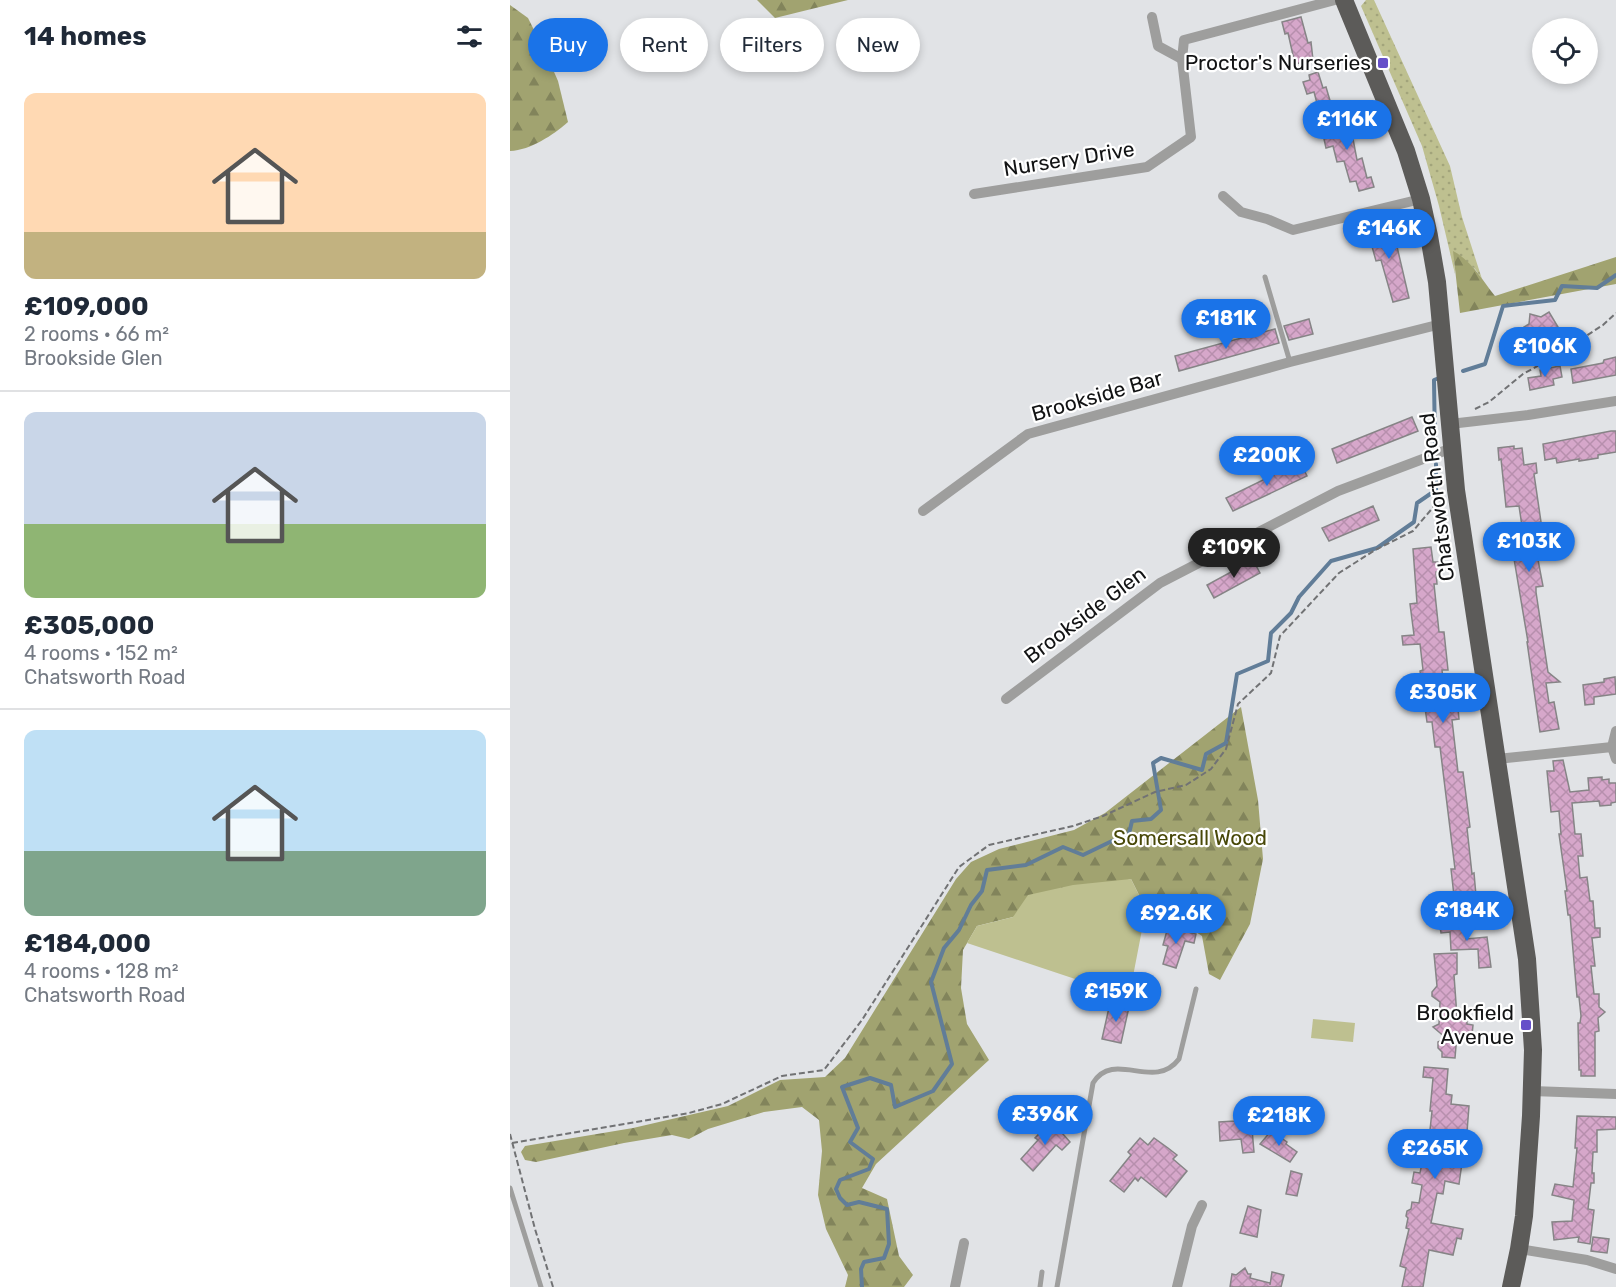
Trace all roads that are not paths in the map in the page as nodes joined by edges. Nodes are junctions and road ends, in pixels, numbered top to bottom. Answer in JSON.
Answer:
{"nodes":[{"id":1,"x":1335,"y":0,"type":"edge"},
{"id":2,"x":1344,"y":0,"type":"edge"},
{"id":3,"x":1152,"y":17,"type":"dead end"},
{"id":4,"x":1182,"y":59,"type":"junction"},
{"id":5,"x":974,"y":194,"type":"dead end"},
{"id":6,"x":1223,"y":196,"type":"dead end"},
{"id":7,"x":1421,"y":199,"type":"junction"},
{"id":8,"x":1265,"y":277,"type":"dead end"},
{"id":9,"x":1441,"y":324,"type":"junction"},
{"id":10,"x":1290,"y":362,"type":"junction"},
{"id":11,"x":1616,"y":401,"type":"edge"},
{"id":12,"x":1450,"y":424,"type":"junction"},
{"id":13,"x":1452,"y":448,"type":"junction"},
{"id":14,"x":923,"y":512,"type":"dead end"},
{"id":15,"x":1006,"y":699,"type":"dead end"},
{"id":16,"x":1616,"y":731,"type":"edge"},
{"id":17,"x":1612,"y":747,"type":"junction"},
{"id":18,"x":1497,"y":759,"type":"junction"},
{"id":19,"x":1616,"y":759,"type":"edge"},
{"id":20,"x":1196,"y":989,"type":"dead end"},
{"id":21,"x":1532,"y":1091,"type":"junction"},
{"id":22,"x":1616,"y":1094,"type":"edge"},
{"id":23,"x":510,"y":1188,"type":"edge"},
{"id":24,"x":1202,"y":1205,"type":"dead end"},
{"id":25,"x":964,"y":1243,"type":"dead end"},
{"id":26,"x":1519,"y":1249,"type":"junction"},
{"id":27,"x":1616,"y":1269,"type":"edge"},
{"id":28,"x":1042,"y":1272,"type":"dead end"},
{"id":29,"x":542,"y":1287,"type":"edge"},
{"id":30,"x":955,"y":1287,"type":"edge"},
{"id":31,"x":1040,"y":1287,"type":"edge"},
{"id":32,"x":1057,"y":1287,"type":"edge"},
{"id":33,"x":1177,"y":1287,"type":"edge"},
{"id":34,"x":1511,"y":1287,"type":"edge"}],
"edges":[{"from":1,"to":4,"type":"street"},
{"from":2,"to":7,"type":"highway","name":"Chatsworth Road"},
{"from":3,"to":4,"type":"street"},
{"from":4,"to":5,"type":"street","name":"Nursery Drive"},
{"from":6,"to":7,"type":"street"},
{"from":7,"to":9,"type":"highway","name":"Chatsworth Road"},
{"from":8,"to":10,"type":"lane"},
{"from":9,"to":10,"type":"street","name":"Brookside Bar"},
{"from":9,"to":12,"type":"highway","name":"Chatsworth Road"},
{"from":10,"to":14,"type":"street","name":"Brookside Bar"},
{"from":11,"to":12,"type":"street"},
{"from":12,"to":13,"type":"highway","name":"Chatsworth Road"},
{"from":13,"to":15,"type":"street","name":"Brookside Glen"},
{"from":13,"to":18,"type":"highway","name":"Chatsworth Road"},
{"from":16,"to":17,"type":"street"},
{"from":17,"to":18,"type":"street"},
{"from":17,"to":19,"type":"street"},
{"from":18,"to":21,"type":"highway","name":"Chatsworth Road"},
{"from":20,"to":32,"type":"lane"},
{"from":21,"to":22,"type":"street"},
{"from":21,"to":26,"type":"highway","name":"Chatsworth Road"},
{"from":23,"to":29,"type":"lane"},
{"from":24,"to":33,"type":"street"},
{"from":25,"to":30,"type":"street"},
{"from":26,"to":27,"type":"street"},
{"from":26,"to":34,"type":"highway","name":"Chatsworth Road"},
{"from":28,"to":31,"type":"lane"}]}
